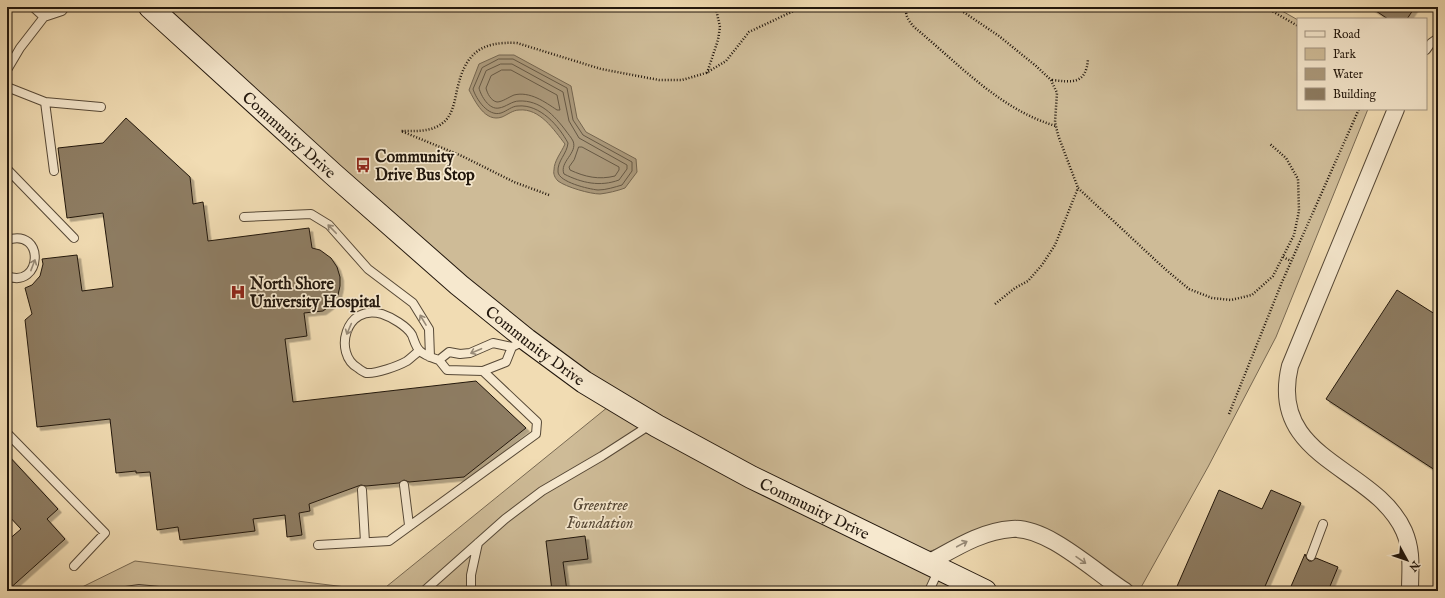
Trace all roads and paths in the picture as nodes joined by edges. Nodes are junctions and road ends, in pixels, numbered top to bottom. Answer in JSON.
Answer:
{"nodes":[{"id":1,"x":33,"y":7,"type":"edge"},
{"id":2,"x":46,"y":7,"type":"edge"},
{"id":3,"x":65,"y":7,"type":"edge"},
{"id":4,"x":150,"y":7,"type":"edge"},
{"id":5,"x":714,"y":7,"type":"edge"},
{"id":6,"x":802,"y":7,"type":"edge"},
{"id":7,"x":891,"y":7,"type":"edge"},
{"id":8,"x":956,"y":7,"type":"edge"},
{"id":9,"x":1265,"y":7,"type":"edge"},
{"id":10,"x":907,"y":8,"type":"edge"},
{"id":11,"x":44,"y":17,"type":"junction"},
{"id":12,"x":1297,"y":25,"type":"edge"},
{"id":13,"x":1438,"y":38,"type":"edge"},
{"id":14,"x":1428,"y":46,"type":"edge"},
{"id":15,"x":1088,"y":59,"type":"dead end"},
{"id":16,"x":7,"y":70,"type":"edge"},
{"id":17,"x":706,"y":73,"type":"junction"},
{"id":18,"x":1052,"y":80,"type":"junction"},
{"id":19,"x":7,"y":87,"type":"edge"},
{"id":20,"x":45,"y":102,"type":"junction"},
{"id":21,"x":101,"y":107,"type":"dead end"},
{"id":22,"x":1359,"y":110,"type":"edge"},
{"id":23,"x":1396,"y":110,"type":"edge"},
{"id":24,"x":1056,"y":126,"type":"junction"},
{"id":25,"x":1270,"y":144,"type":"dead end"},
{"id":26,"x":7,"y":169,"type":"edge"},
{"id":27,"x":54,"y":171,"type":"dead end"},
{"id":28,"x":1078,"y":188,"type":"junction"},
{"id":29,"x":548,"y":195,"type":"dead end"},
{"id":30,"x":244,"y":217,"type":"dead end"},
{"id":31,"x":74,"y":238,"type":"dead end"},
{"id":32,"x":7,"y":240,"type":"edge"},
{"id":33,"x":1283,"y":257,"type":"junction"},
{"id":34,"x":1291,"y":261,"type":"junction"},
{"id":35,"x":7,"y":276,"type":"edge"},
{"id":36,"x":995,"y":304,"type":"dead end"},
{"id":37,"x":520,"y":344,"type":"junction"},
{"id":38,"x":419,"y":351,"type":"junction"},
{"id":39,"x":430,"y":357,"type":"junction"},
{"id":40,"x":439,"y":360,"type":"junction"},
{"id":41,"x":484,"y":371,"type":"junction"},
{"id":42,"x":1229,"y":414,"type":"dead end"},
{"id":43,"x":652,"y":423,"type":"junction"},
{"id":44,"x":7,"y":433,"type":"edge"},
{"id":45,"x":404,"y":485,"type":"dead end"},
{"id":46,"x":362,"y":490,"type":"dead end"},
{"id":47,"x":1323,"y":524,"type":"dead end"},
{"id":48,"x":409,"y":525,"type":"junction"},
{"id":49,"x":366,"y":542,"type":"junction"},
{"id":50,"x":478,"y":543,"type":"junction"},
{"id":51,"x":318,"y":545,"type":"dead end"},
{"id":52,"x":1311,"y":556,"type":"dead end"},
{"id":53,"x":74,"y":566,"type":"dead end"},
{"id":54,"x":934,"y":566,"type":"junction"},
{"id":55,"x":126,"y":591,"type":"edge"},
{"id":56,"x":159,"y":591,"type":"edge"},
{"id":57,"x":424,"y":591,"type":"edge"},
{"id":58,"x":471,"y":591,"type":"edge"},
{"id":59,"x":929,"y":591,"type":"edge"},
{"id":60,"x":985,"y":591,"type":"edge"},
{"id":61,"x":1126,"y":591,"type":"edge"},
{"id":62,"x":1410,"y":591,"type":"edge"}],
"edges":[{"from":1,"to":11,"type":"lane"},
{"from":2,"to":11,"type":"lane"},
{"from":3,"to":11,"type":"lane"},
{"from":4,"to":37,"type":"main road","name":"Community Drive"},
{"from":5,"to":17,"type":"path"},
{"from":6,"to":17,"type":"path"},
{"from":7,"to":10,"type":"path"},
{"from":8,"to":18,"type":"path"},
{"from":9,"to":12,"type":"path"},
{"from":10,"to":24,"type":"path"},
{"from":11,"to":16,"type":"lane"},
{"from":13,"to":14,"type":"lane"},
{"from":15,"to":18,"type":"path"},
{"from":17,"to":29,"type":"path"},
{"from":18,"to":24,"type":"path"},
{"from":19,"to":20,"type":"lane"},
{"from":20,"to":21,"type":"lane"},
{"from":20,"to":27,"type":"lane"},
{"from":22,"to":34,"type":"path"},
{"from":23,"to":62,"type":"street"},
{"from":24,"to":28,"type":"path"},
{"from":25,"to":33,"type":"path"},
{"from":26,"to":31,"type":"lane"},
{"from":28,"to":33,"type":"path"},
{"from":28,"to":36,"type":"path"},
{"from":39,"to":30,"type":"lane","one_way":true},
{"from":35,"to":32,"type":"lane","one_way":true},
{"from":33,"to":34,"type":"path"},
{"from":34,"to":42,"type":"path"},
{"from":37,"to":40,"type":"lane","one_way":true},
{"from":37,"to":41,"type":"lane"},
{"from":37,"to":43,"type":"main road","name":"Community Drive"},
{"from":38,"to":38,"type":"lane","one_way":true},
{"from":38,"to":39,"type":"lane"},
{"from":39,"to":40,"type":"lane"},
{"from":40,"to":41,"type":"lane"},
{"from":41,"to":48,"type":"lane"},
{"from":43,"to":50,"type":"lane"},
{"from":43,"to":54,"type":"main road","name":"Community Drive"},
{"from":44,"to":53,"type":"lane"},
{"from":45,"to":48,"type":"lane"},
{"from":46,"to":49,"type":"lane"},
{"from":47,"to":52,"type":"lane"},
{"from":48,"to":49,"type":"lane"},
{"from":49,"to":51,"type":"lane"},
{"from":50,"to":57,"type":"lane"},
{"from":50,"to":58,"type":"lane"},
{"from":54,"to":59,"type":"lane"},
{"from":54,"to":60,"type":"main road","name":"Community Drive"},
{"from":54,"to":61,"type":"street","one_way":true},
{"from":55,"to":56,"type":"lane"}]}
